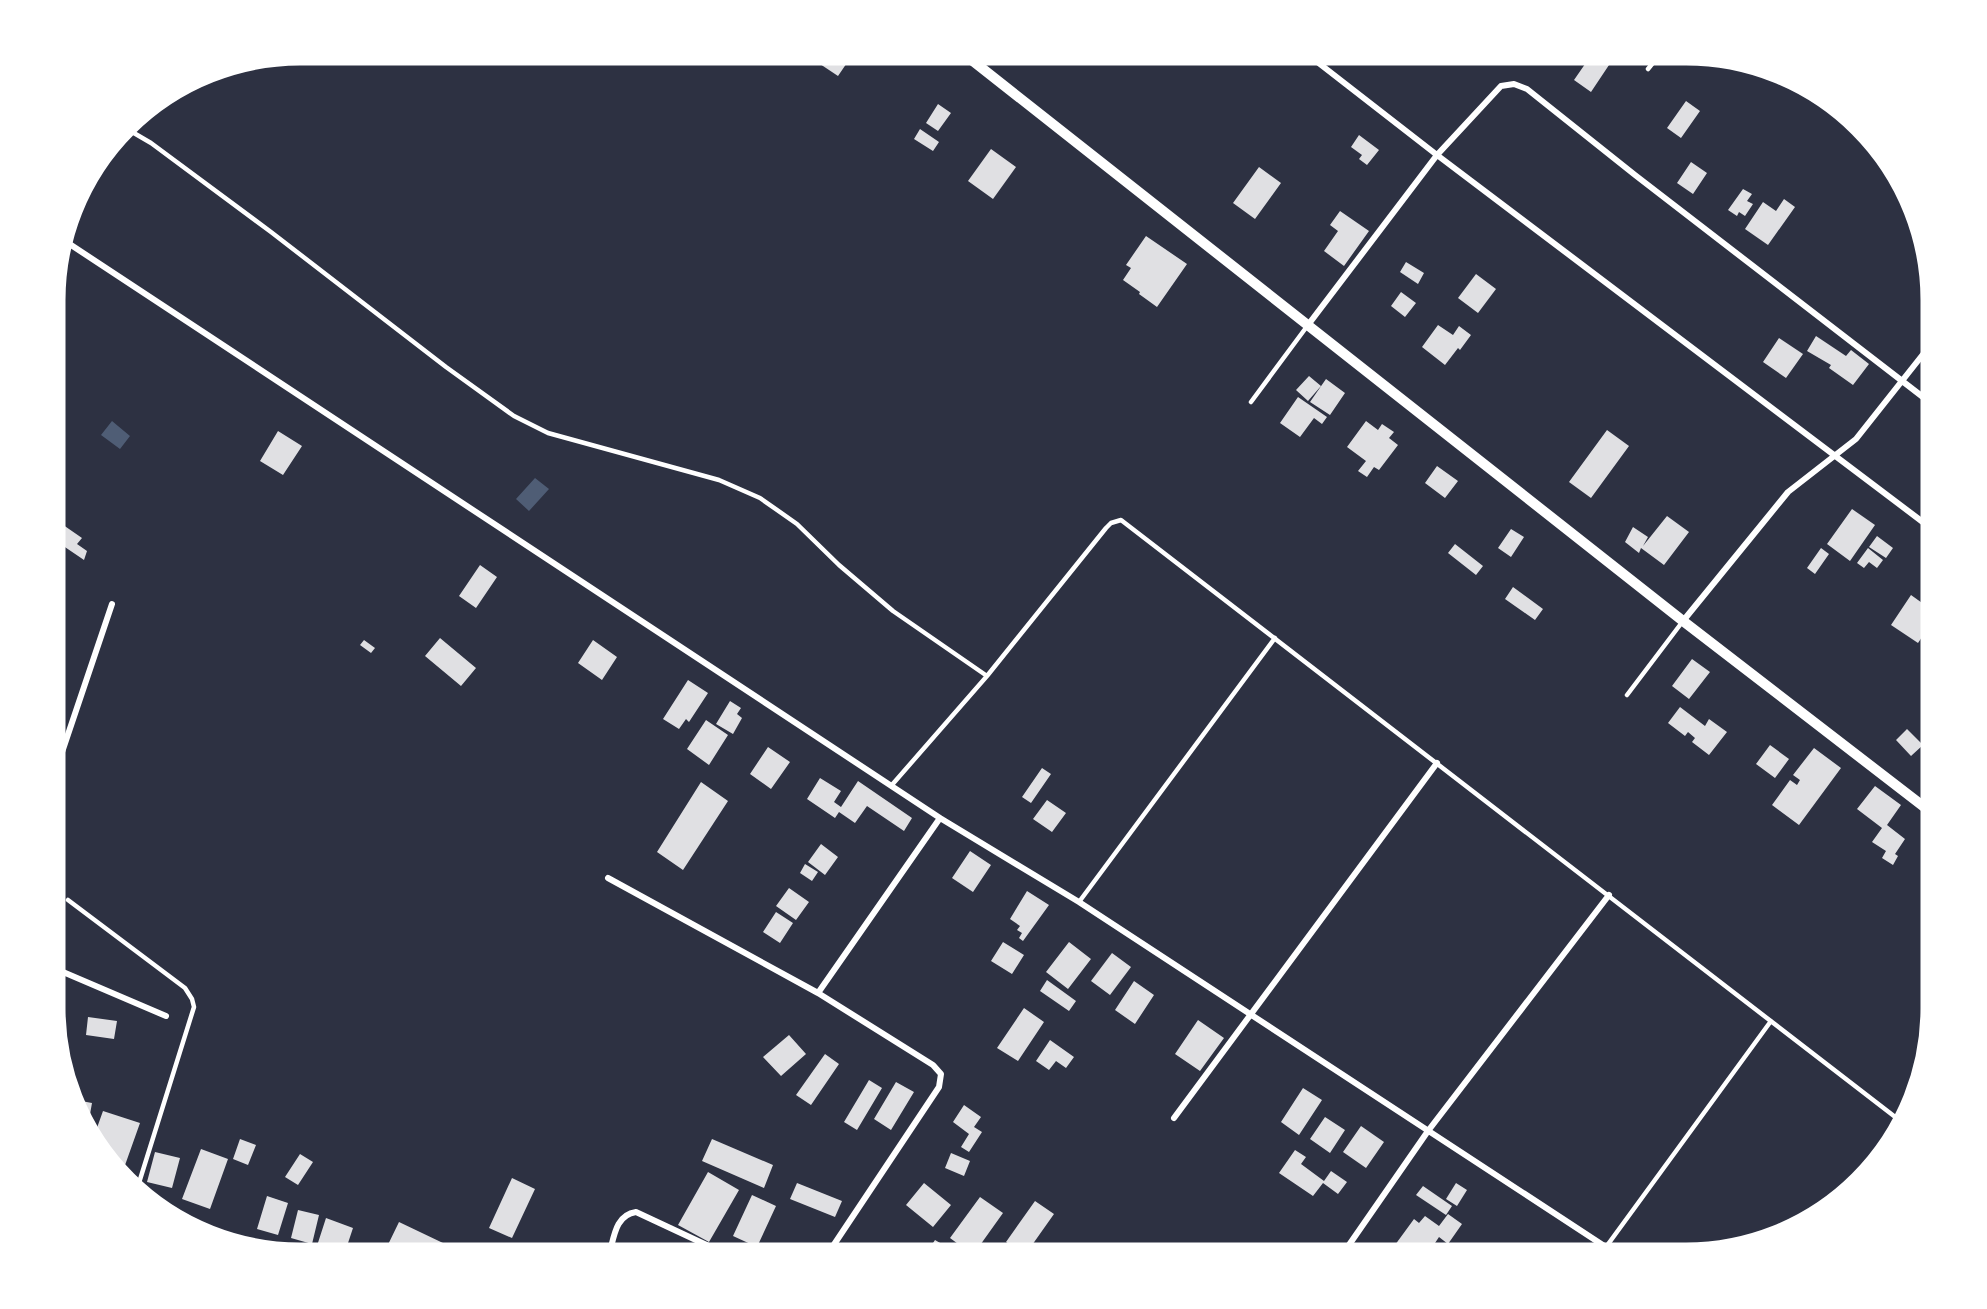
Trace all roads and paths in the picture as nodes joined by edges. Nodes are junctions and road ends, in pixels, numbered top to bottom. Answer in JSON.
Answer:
{"nodes":[{"id":1,"x":977,"y":64,"type":"edge"},
{"id":2,"x":1320,"y":64,"type":"edge"},
{"id":3,"x":1652,"y":64,"type":"edge"},
{"id":4,"x":1648,"y":69,"type":"dead end"},
{"id":5,"x":135,"y":133,"type":"edge"},
{"id":6,"x":1437,"y":155,"type":"junction"},
{"id":7,"x":71,"y":246,"type":"edge"},
{"id":8,"x":1308,"y":325,"type":"junction"},
{"id":9,"x":1922,"y":356,"type":"edge"},
{"id":10,"x":1903,"y":381,"type":"junction"},
{"id":11,"x":1922,"y":396,"type":"edge"},
{"id":12,"x":1251,"y":402,"type":"dead end"},
{"id":13,"x":1835,"y":455,"type":"junction"},
{"id":14,"x":1922,"y":521,"type":"edge"},
{"id":15,"x":112,"y":604,"type":"dead end"},
{"id":16,"x":1683,"y":621,"type":"junction"},
{"id":17,"x":1275,"y":638,"type":"junction"},
{"id":18,"x":987,"y":676,"type":"junction"},
{"id":19,"x":1627,"y":695,"type":"dead end"},
{"id":20,"x":64,"y":746,"type":"edge"},
{"id":21,"x":1437,"y":763,"type":"junction"},
{"id":22,"x":891,"y":786,"type":"junction"},
{"id":23,"x":1922,"y":805,"type":"edge"},
{"id":24,"x":940,"y":818,"type":"junction"},
{"id":25,"x":608,"y":878,"type":"dead end"},
{"id":26,"x":1608,"y":895,"type":"junction"},
{"id":27,"x":68,"y":900,"type":"dead end"},
{"id":28,"x":1079,"y":902,"type":"junction"},
{"id":29,"x":64,"y":972,"type":"edge"},
{"id":30,"x":818,"y":993,"type":"junction"},
{"id":31,"x":1251,"y":1015,"type":"junction"},
{"id":32,"x":166,"y":1016,"type":"dead end"},
{"id":33,"x":1771,"y":1021,"type":"junction"},
{"id":34,"x":1896,"y":1117,"type":"edge"},
{"id":35,"x":1174,"y":1118,"type":"dead end"},
{"id":36,"x":1428,"y":1131,"type":"junction"},
{"id":37,"x":140,"y":1181,"type":"edge"},
{"id":38,"x":612,"y":1244,"type":"edge"},
{"id":39,"x":705,"y":1244,"type":"edge"},
{"id":40,"x":834,"y":1244,"type":"edge"},
{"id":41,"x":1350,"y":1244,"type":"edge"},
{"id":42,"x":1603,"y":1244,"type":"edge"},
{"id":43,"x":1607,"y":1244,"type":"edge"}],
"edges":[{"from":1,"to":8,"type":"street"},
{"from":2,"to":6,"type":"street"},
{"from":3,"to":4,"type":"lane"},
{"from":5,"to":18,"type":"lane"},
{"from":6,"to":8,"type":"street"},
{"from":6,"to":10,"type":"street"},
{"from":6,"to":13,"type":"street"},
{"from":7,"to":22,"type":"street"},
{"from":8,"to":12,"type":"lane"},
{"from":8,"to":16,"type":"street"},
{"from":9,"to":10,"type":"street"},
{"from":10,"to":11,"type":"street"},
{"from":10,"to":13,"type":"street"},
{"from":13,"to":14,"type":"street"},
{"from":13,"to":16,"type":"street"},
{"from":15,"to":20,"type":"street"},
{"from":16,"to":19,"type":"lane"},
{"from":16,"to":23,"type":"street"},
{"from":17,"to":18,"type":"lane"},
{"from":17,"to":21,"type":"lane"},
{"from":17,"to":28,"type":"lane"},
{"from":18,"to":22,"type":"lane"},
{"from":21,"to":26,"type":"lane"},
{"from":21,"to":31,"type":"street"},
{"from":22,"to":24,"type":"street"},
{"from":24,"to":28,"type":"street"},
{"from":24,"to":30,"type":"street"},
{"from":25,"to":30,"type":"street"},
{"from":26,"to":33,"type":"lane"},
{"from":26,"to":36,"type":"street"},
{"from":27,"to":37,"type":"lane"},
{"from":28,"to":31,"type":"street"},
{"from":29,"to":32,"type":"street"},
{"from":30,"to":40,"type":"street"},
{"from":31,"to":35,"type":"street"},
{"from":31,"to":36,"type":"street"},
{"from":33,"to":34,"type":"lane"},
{"from":33,"to":43,"type":"lane"},
{"from":36,"to":41,"type":"street"},
{"from":36,"to":42,"type":"street"},
{"from":38,"to":39,"type":"street"}]}
